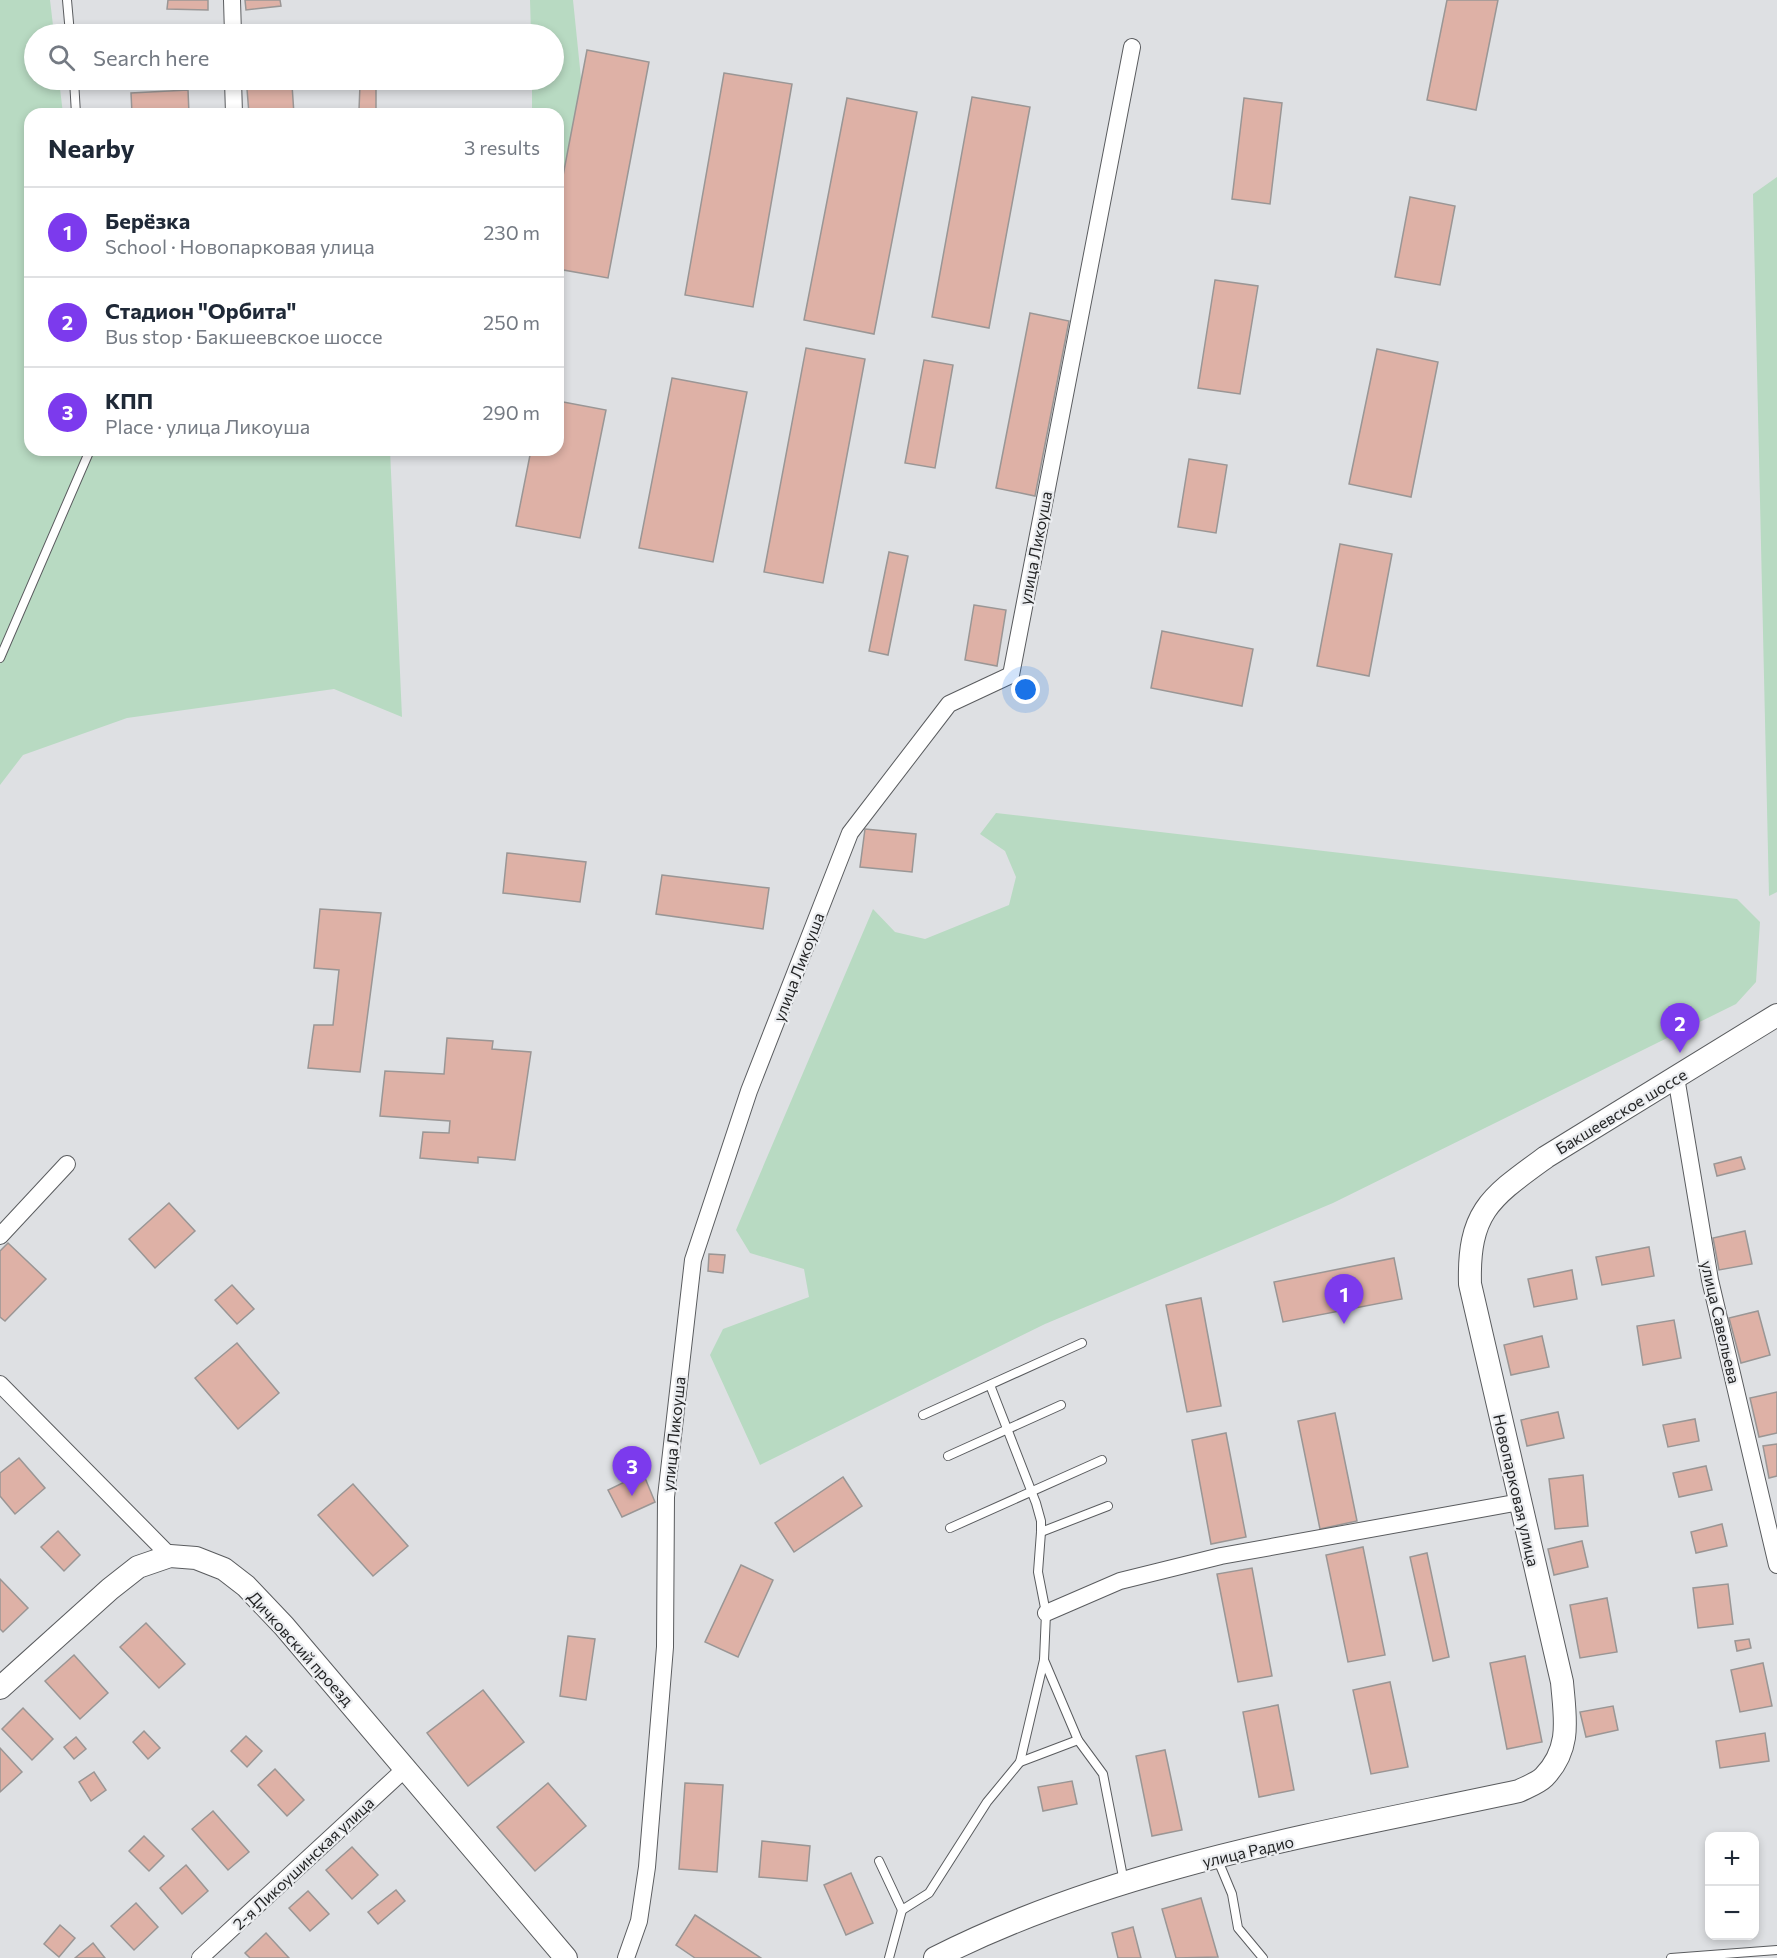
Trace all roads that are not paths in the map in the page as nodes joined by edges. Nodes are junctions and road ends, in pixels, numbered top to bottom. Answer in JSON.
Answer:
{"nodes":[{"id":1,"x":67,"y":0,"type":"edge"},
{"id":2,"x":232,"y":0,"type":"edge"},
{"id":3,"x":69,"y":24,"type":"edge"},
{"id":4,"x":233,"y":24,"type":"edge"},
{"id":5,"x":1132,"y":47,"type":"dead end"},
{"id":6,"x":75,"y":90,"type":"edge"},
{"id":7,"x":233,"y":90,"type":"edge"},
{"id":8,"x":76,"y":108,"type":"edge"},
{"id":9,"x":234,"y":108,"type":"edge"},
{"id":10,"x":87,"y":456,"type":"edge"},
{"id":11,"x":0,"y":658,"type":"edge"},
{"id":12,"x":1777,"y":1015,"type":"edge"},
{"id":13,"x":1676,"y":1077,"type":"junction"},
{"id":14,"x":67,"y":1164,"type":"dead end"},
{"id":15,"x":1477,"y":1222,"type":"joint"},
{"id":16,"x":0,"y":1236,"type":"edge"},
{"id":17,"x":1082,"y":1343,"type":"dead end"},
{"id":18,"x":0,"y":1384,"type":"edge"},
{"id":19,"x":990,"y":1384,"type":"junction"},
{"id":20,"x":1061,"y":1405,"type":"dead end"},
{"id":21,"x":923,"y":1415,"type":"dead end"},
{"id":22,"x":1007,"y":1429,"type":"junction"},
{"id":23,"x":948,"y":1456,"type":"dead end"},
{"id":24,"x":1102,"y":1460,"type":"dead end"},
{"id":25,"x":1031,"y":1492,"type":"junction"},
{"id":26,"x":1520,"y":1502,"type":"junction"},
{"id":27,"x":1108,"y":1506,"type":"dead end"},
{"id":28,"x":950,"y":1528,"type":"dead end"},
{"id":29,"x":1041,"y":1532,"type":"junction"},
{"id":30,"x":171,"y":1556,"type":"junction"},
{"id":31,"x":1777,"y":1565,"type":"edge"},
{"id":32,"x":1046,"y":1613,"type":"junction"},
{"id":33,"x":1044,"y":1660,"type":"junction"},
{"id":34,"x":0,"y":1688,"type":"edge"},
{"id":35,"x":1077,"y":1740,"type":"junction"},
{"id":36,"x":1559,"y":1758,"type":"joint"},
{"id":37,"x":1020,"y":1762,"type":"junction"},
{"id":38,"x":406,"y":1768,"type":"junction"},
{"id":39,"x":1217,"y":1858,"type":"junction"},
{"id":40,"x":879,"y":1861,"type":"dead end"},
{"id":41,"x":1124,"y":1883,"type":"junction"},
{"id":42,"x":902,"y":1910,"type":"junction"},
{"id":43,"x":1777,"y":1950,"type":"edge"},
{"id":44,"x":200,"y":1958,"type":"edge"},
{"id":45,"x":566,"y":1958,"type":"edge"},
{"id":46,"x":626,"y":1958,"type":"edge"},
{"id":47,"x":889,"y":1958,"type":"edge"},
{"id":48,"x":935,"y":1958,"type":"edge"},
{"id":49,"x":1263,"y":1958,"type":"edge"},
{"id":50,"x":1671,"y":1958,"type":"edge"}],
"edges":[{"from":1,"to":3,"type":"lane"},
{"from":2,"to":4,"type":"street"},
{"from":5,"to":46,"type":"street","name":"улица Ликоуша"},
{"from":6,"to":8,"type":"lane"},
{"from":7,"to":9,"type":"street"},
{"from":10,"to":11,"type":"lane"},
{"from":12,"to":13,"type":"street","name":"Бакшеевское шоссе"},
{"from":13,"to":15,"type":"street","name":"Бакшеевское шоссе"},
{"from":13,"to":31,"type":"street","name":"улица Савельева"},
{"from":14,"to":16,"type":"street"},
{"from":15,"to":26,"type":"street","name":"Новопарковая улица"},
{"from":17,"to":19,"type":"lane"},
{"from":18,"to":30,"type":"street"},
{"from":19,"to":21,"type":"lane"},
{"from":19,"to":22,"type":"lane"},
{"from":20,"to":22,"type":"lane"},
{"from":22,"to":23,"type":"lane"},
{"from":22,"to":25,"type":"lane"},
{"from":24,"to":25,"type":"lane"},
{"from":25,"to":28,"type":"lane"},
{"from":25,"to":29,"type":"lane"},
{"from":26,"to":32,"type":"street"},
{"from":26,"to":36,"type":"street","name":"Новопарковая улица"},
{"from":27,"to":29,"type":"lane"},
{"from":29,"to":32,"type":"lane"},
{"from":30,"to":34,"type":"street"},
{"from":30,"to":38,"type":"street","name":"Дичковский проезд"},
{"from":32,"to":33,"type":"lane"},
{"from":33,"to":35,"type":"lane"},
{"from":33,"to":37,"type":"lane"},
{"from":35,"to":37,"type":"lane"},
{"from":35,"to":41,"type":"lane"},
{"from":36,"to":39,"type":"street","name":"улица Радио"},
{"from":37,"to":42,"type":"lane"},
{"from":38,"to":44,"type":"street","name":"2-я Ликоушинская улица"},
{"from":38,"to":45,"type":"street","name":"Дичковский проезд"},
{"from":39,"to":41,"type":"street","name":"улица Радио"},
{"from":39,"to":49,"type":"lane"},
{"from":40,"to":42,"type":"lane"},
{"from":41,"to":48,"type":"street","name":"улица Радио"},
{"from":42,"to":47,"type":"lane"},
{"from":43,"to":50,"type":"lane"}]}
